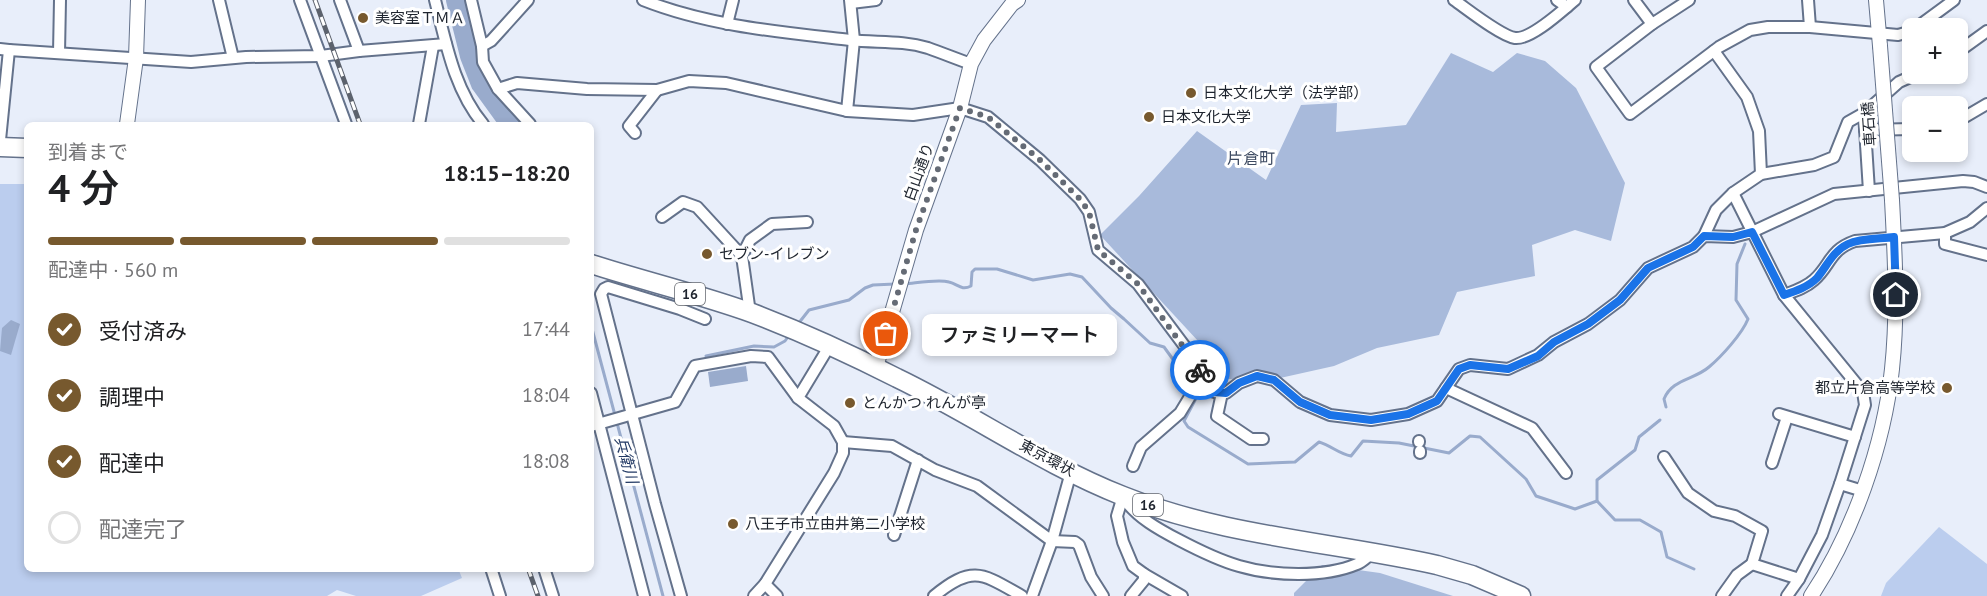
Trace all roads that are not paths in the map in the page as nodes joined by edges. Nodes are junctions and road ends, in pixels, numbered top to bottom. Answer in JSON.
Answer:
{"nodes":[{"id":1,"x":60,"y":0,"type":"edge"},
{"id":2,"x":138,"y":0,"type":"edge"},
{"id":3,"x":219,"y":0,"type":"edge"},
{"id":4,"x":300,"y":0,"type":"edge"},
{"id":5,"x":340,"y":0,"type":"edge"},
{"id":6,"x":435,"y":0,"type":"edge"},
{"id":7,"x":471,"y":0,"type":"edge"},
{"id":8,"x":528,"y":0,"type":"edge"},
{"id":9,"x":643,"y":0,"type":"edge"},
{"id":10,"x":733,"y":0,"type":"edge"},
{"id":11,"x":876,"y":0,"type":"edge"},
{"id":12,"x":1018,"y":0,"type":"edge"},
{"id":13,"x":1454,"y":0,"type":"edge"},
{"id":14,"x":1557,"y":0,"type":"edge"},
{"id":15,"x":1634,"y":0,"type":"edge"},
{"id":16,"x":1689,"y":0,"type":"edge"},
{"id":17,"x":1808,"y":0,"type":"edge"},
{"id":18,"x":1876,"y":0,"type":"edge"},
{"id":19,"x":1954,"y":0,"type":"edge"},
{"id":20,"x":850,"y":2,"type":"edge"},
{"id":21,"x":1571,"y":3,"type":"edge"},
{"id":22,"x":1930,"y":18,"type":"edge"},
{"id":23,"x":727,"y":24,"type":"junction"},
{"id":24,"x":1652,"y":24,"type":"junction"},
{"id":25,"x":1810,"y":27,"type":"junction"},
{"id":26,"x":1987,"y":31,"type":"edge"},
{"id":27,"x":1902,"y":34,"type":"edge"},
{"id":28,"x":1880,"y":39,"type":"junction"},
{"id":29,"x":854,"y":40,"type":"junction"},
{"id":30,"x":447,"y":44,"type":"junction"},
{"id":31,"x":1968,"y":45,"type":"edge"},
{"id":32,"x":433,"y":46,"type":"junction"},
{"id":33,"x":482,"y":46,"type":"junction"},
{"id":34,"x":5,"y":50,"type":"edge"},
{"id":35,"x":359,"y":51,"type":"junction"},
{"id":36,"x":1714,"y":51,"type":"junction"},
{"id":37,"x":59,"y":53,"type":"junction"},
{"id":38,"x":321,"y":56,"type":"junction"},
{"id":39,"x":136,"y":58,"type":"junction"},
{"id":40,"x":233,"y":58,"type":"junction"},
{"id":41,"x":971,"y":64,"type":"junction"},
{"id":42,"x":1902,"y":81,"type":"edge"},
{"id":43,"x":498,"y":89,"type":"junction"},
{"id":44,"x":657,"y":90,"type":"junction"},
{"id":45,"x":1987,"y":104,"type":"edge"},
{"id":46,"x":960,"y":108,"type":"junction"},
{"id":47,"x":847,"y":111,"type":"junction"},
{"id":48,"x":1864,"y":113,"type":"junction"},
{"id":49,"x":1968,"y":115,"type":"edge"},
{"id":50,"x":127,"y":122,"type":"edge"},
{"id":51,"x":345,"y":122,"type":"edge"},
{"id":52,"x":419,"y":122,"type":"edge"},
{"id":53,"x":482,"y":122,"type":"edge"},
{"id":54,"x":528,"y":122,"type":"edge"},
{"id":55,"x":1902,"y":129,"type":"edge"},
{"id":56,"x":1865,"y":130,"type":"junction"},
{"id":57,"x":635,"y":133,"type":"dead end"},
{"id":58,"x":0,"y":140,"type":"edge"},
{"id":59,"x":0,"y":147,"type":"edge"},
{"id":60,"x":24,"y":148,"type":"edge"},
{"id":61,"x":1761,"y":174,"type":"junction"},
{"id":62,"x":1987,"y":187,"type":"edge"},
{"id":63,"x":1869,"y":191,"type":"junction"},
{"id":64,"x":1733,"y":193,"type":"junction"},
{"id":65,"x":1987,"y":208,"type":"edge"},
{"id":66,"x":662,"y":217,"type":"dead end"},
{"id":67,"x":807,"y":222,"type":"dead end"},
{"id":68,"x":1752,"y":232,"type":"junction"},
{"id":69,"x":1945,"y":233,"type":"junction"},
{"id":70,"x":1704,"y":236,"type":"junction"},
{"id":71,"x":1894,"y":237,"type":"junction"},
{"id":72,"x":1987,"y":255,"type":"edge"},
{"id":73,"x":742,"y":256,"type":"junction"},
{"id":74,"x":594,"y":263,"type":"edge"},
{"id":75,"x":1784,"y":295,"type":"junction"},
{"id":76,"x":750,"y":313,"type":"junction"},
{"id":77,"x":705,"y":319,"type":"dead end"},
{"id":78,"x":830,"y":345,"type":"junction"},
{"id":79,"x":876,"y":367,"type":"junction"},
{"id":80,"x":1203,"y":375,"type":"junction"},
{"id":81,"x":1446,"y":388,"type":"junction"},
{"id":82,"x":1222,"y":393,"type":"junction"},
{"id":83,"x":798,"y":398,"type":"junction"},
{"id":84,"x":594,"y":405,"type":"edge"},
{"id":85,"x":627,"y":416,"type":"junction"},
{"id":86,"x":599,"y":424,"type":"edge"},
{"id":87,"x":1855,"y":437,"type":"junction"},
{"id":88,"x":1263,"y":439,"type":"dead end"},
{"id":89,"x":843,"y":442,"type":"junction"},
{"id":90,"x":1664,"y":457,"type":"dead end"},
{"id":91,"x":918,"y":460,"type":"junction"},
{"id":92,"x":1772,"y":463,"type":"dead end"},
{"id":93,"x":1133,"y":466,"type":"dead end"},
{"id":94,"x":1071,"y":472,"type":"junction"},
{"id":95,"x":1566,"y":473,"type":"dead end"},
{"id":96,"x":1840,"y":484,"type":"junction"},
{"id":97,"x":1863,"y":491,"type":"junction"},
{"id":98,"x":1123,"y":496,"type":"junction"},
{"id":99,"x":894,"y":535,"type":"dead end"},
{"id":100,"x":1052,"y":541,"type":"junction"},
{"id":101,"x":1372,"y":553,"type":"junction"},
{"id":102,"x":1752,"y":564,"type":"junction"},
{"id":103,"x":493,"y":572,"type":"edge"},
{"id":104,"x":545,"y":572,"type":"edge"},
{"id":105,"x":1144,"y":574,"type":"junction"},
{"id":106,"x":1799,"y":579,"type":"junction"},
{"id":107,"x":765,"y":584,"type":"junction"},
{"id":108,"x":500,"y":596,"type":"edge"},
{"id":109,"x":553,"y":596,"type":"edge"},
{"id":110,"x":645,"y":596,"type":"edge"},
{"id":111,"x":681,"y":596,"type":"edge"},
{"id":112,"x":754,"y":596,"type":"edge"},
{"id":113,"x":777,"y":596,"type":"edge"},
{"id":114,"x":934,"y":596,"type":"edge"},
{"id":115,"x":1022,"y":596,"type":"edge"},
{"id":116,"x":1032,"y":596,"type":"edge"},
{"id":117,"x":1103,"y":596,"type":"edge"},
{"id":118,"x":1131,"y":596,"type":"edge"},
{"id":119,"x":1182,"y":596,"type":"edge"},
{"id":120,"x":1521,"y":596,"type":"edge"},
{"id":121,"x":1722,"y":596,"type":"edge"},
{"id":122,"x":1787,"y":596,"type":"edge"},
{"id":123,"x":1811,"y":596,"type":"edge"}],
"edges":[{"from":1,"to":37,"type":"street"},
{"from":2,"to":39,"type":"street"},
{"from":3,"to":40,"type":"street"},
{"from":4,"to":38,"type":"street"},
{"from":5,"to":35,"type":"street"},
{"from":6,"to":30,"type":"street"},
{"from":7,"to":33,"type":"street"},
{"from":8,"to":33,"type":"street"},
{"from":9,"to":23,"type":"street"},
{"from":10,"to":23,"type":"street"},
{"from":11,"to":20,"type":"street"},
{"from":12,"to":41,"type":"street","name":"白山通り"},
{"from":13,"to":21,"type":"street"},
{"from":14,"to":21,"type":"street"},
{"from":15,"to":24,"type":"street"},
{"from":16,"to":24,"type":"street"},
{"from":17,"to":25,"type":"street"},
{"from":18,"to":28,"type":"street","name":"車石橋"},
{"from":19,"to":22,"type":"street"},
{"from":20,"to":29,"type":"street"},
{"from":23,"to":29,"type":"street"},
{"from":24,"to":36,"type":"street"},
{"from":25,"to":28,"type":"street"},
{"from":25,"to":36,"type":"street"},
{"from":26,"to":31,"type":"street"},
{"from":27,"to":28,"type":"street"},
{"from":28,"to":71,"type":"street","name":"車石橋","bridge":true},
{"from":29,"to":41,"type":"street"},
{"from":29,"to":47,"type":"street"},
{"from":30,"to":32,"type":"street"},
{"from":30,"to":53,"type":"street"},
{"from":32,"to":35,"type":"street"},
{"from":32,"to":52,"type":"street"},
{"from":33,"to":43,"type":"street"},
{"from":34,"to":37,"type":"street"},
{"from":34,"to":58,"type":"street"},
{"from":35,"to":38,"type":"street"},
{"from":36,"to":61,"type":"street"},
{"from":37,"to":39,"type":"street"},
{"from":38,"to":40,"type":"street"},
{"from":38,"to":51,"type":"street"},
{"from":39,"to":40,"type":"street"},
{"from":39,"to":50,"type":"street"},
{"from":41,"to":46,"type":"street","name":"白山通り"},
{"from":42,"to":48,"type":"street"},
{"from":43,"to":44,"type":"street"},
{"from":43,"to":54,"type":"street"},
{"from":44,"to":47,"type":"street"},
{"from":44,"to":57,"type":"street"},
{"from":45,"to":49,"type":"street"},
{"from":46,"to":47,"type":"street"},
{"from":46,"to":79,"type":"street","name":"白山通り"},
{"from":46,"to":80,"type":"street"},
{"from":48,"to":56,"type":"street"},
{"from":48,"to":61,"type":"street"},
{"from":55,"to":56,"type":"street"},
{"from":56,"to":63,"type":"street"},
{"from":59,"to":60,"type":"highway"},
{"from":61,"to":64,"type":"street"},
{"from":62,"to":63,"type":"street"},
{"from":63,"to":68,"type":"street"},
{"from":64,"to":68,"type":"street"},
{"from":64,"to":70,"type":"street"},
{"from":65,"to":69,"type":"street"},
{"from":66,"to":73,"type":"street"},
{"from":67,"to":73,"type":"street"},
{"from":68,"to":70,"type":"street"},
{"from":68,"to":75,"type":"street"},
{"from":69,"to":71,"type":"street"},
{"from":69,"to":72,"type":"street"},
{"from":70,"to":81,"type":"street"},
{"from":71,"to":75,"type":"street"},
{"from":71,"to":97,"type":"street","name":"車石橋"},
{"from":73,"to":76,"type":"street"},
{"from":74,"to":76,"type":"highway","name":"東京環状","number":"16"},
{"from":75,"to":87,"type":"street"},
{"from":76,"to":78,"type":"highway","name":"東京環状","number":"16"},
{"from":77,"to":85,"type":"street"},
{"from":78,"to":79,"type":"highway","name":"東京環状","number":"16"},
{"from":78,"to":83,"type":"street"},
{"from":79,"to":94,"type":"highway","name":"東京環状","number":"16"},
{"from":80,"to":82,"type":"street"},
{"from":80,"to":93,"type":"street"},
{"from":81,"to":82,"type":"street"},
{"from":81,"to":95,"type":"street"},
{"from":82,"to":88,"type":"street"},
{"from":83,"to":85,"type":"street"},
{"from":83,"to":89,"type":"street"},
{"from":84,"to":86,"type":"street"},
{"from":85,"to":86,"type":"street"},
{"from":85,"to":111,"type":"street"},
{"from":86,"to":110,"type":"street"},
{"from":87,"to":92,"type":"street"},
{"from":87,"to":96,"type":"street"},
{"from":89,"to":91,"type":"street"},
{"from":89,"to":107,"type":"street"},
{"from":90,"to":102,"type":"street"},
{"from":91,"to":99,"type":"street"},
{"from":91,"to":100,"type":"street"},
{"from":94,"to":98,"type":"highway","name":"東京環状","number":"16"},
{"from":94,"to":100,"type":"street"},
{"from":96,"to":97,"type":"street"},
{"from":96,"to":106,"type":"street"},
{"from":97,"to":123,"type":"street","name":"車石橋"},
{"from":98,"to":101,"type":"highway","name":"東京環状","number":"16"},
{"from":98,"to":101,"type":"street"},
{"from":98,"to":105,"type":"street"},
{"from":100,"to":116,"type":"street"},
{"from":100,"to":117,"type":"street"},
{"from":101,"to":120,"type":"highway","name":"東京環状","number":"16"},
{"from":102,"to":106,"type":"street"},
{"from":102,"to":121,"type":"street"},
{"from":103,"to":108,"type":"street"},
{"from":104,"to":109,"type":"street"},
{"from":105,"to":118,"type":"street"},
{"from":105,"to":119,"type":"street"},
{"from":106,"to":122,"type":"street"},
{"from":107,"to":112,"type":"street"},
{"from":107,"to":113,"type":"street"},
{"from":114,"to":115,"type":"street"}]}
